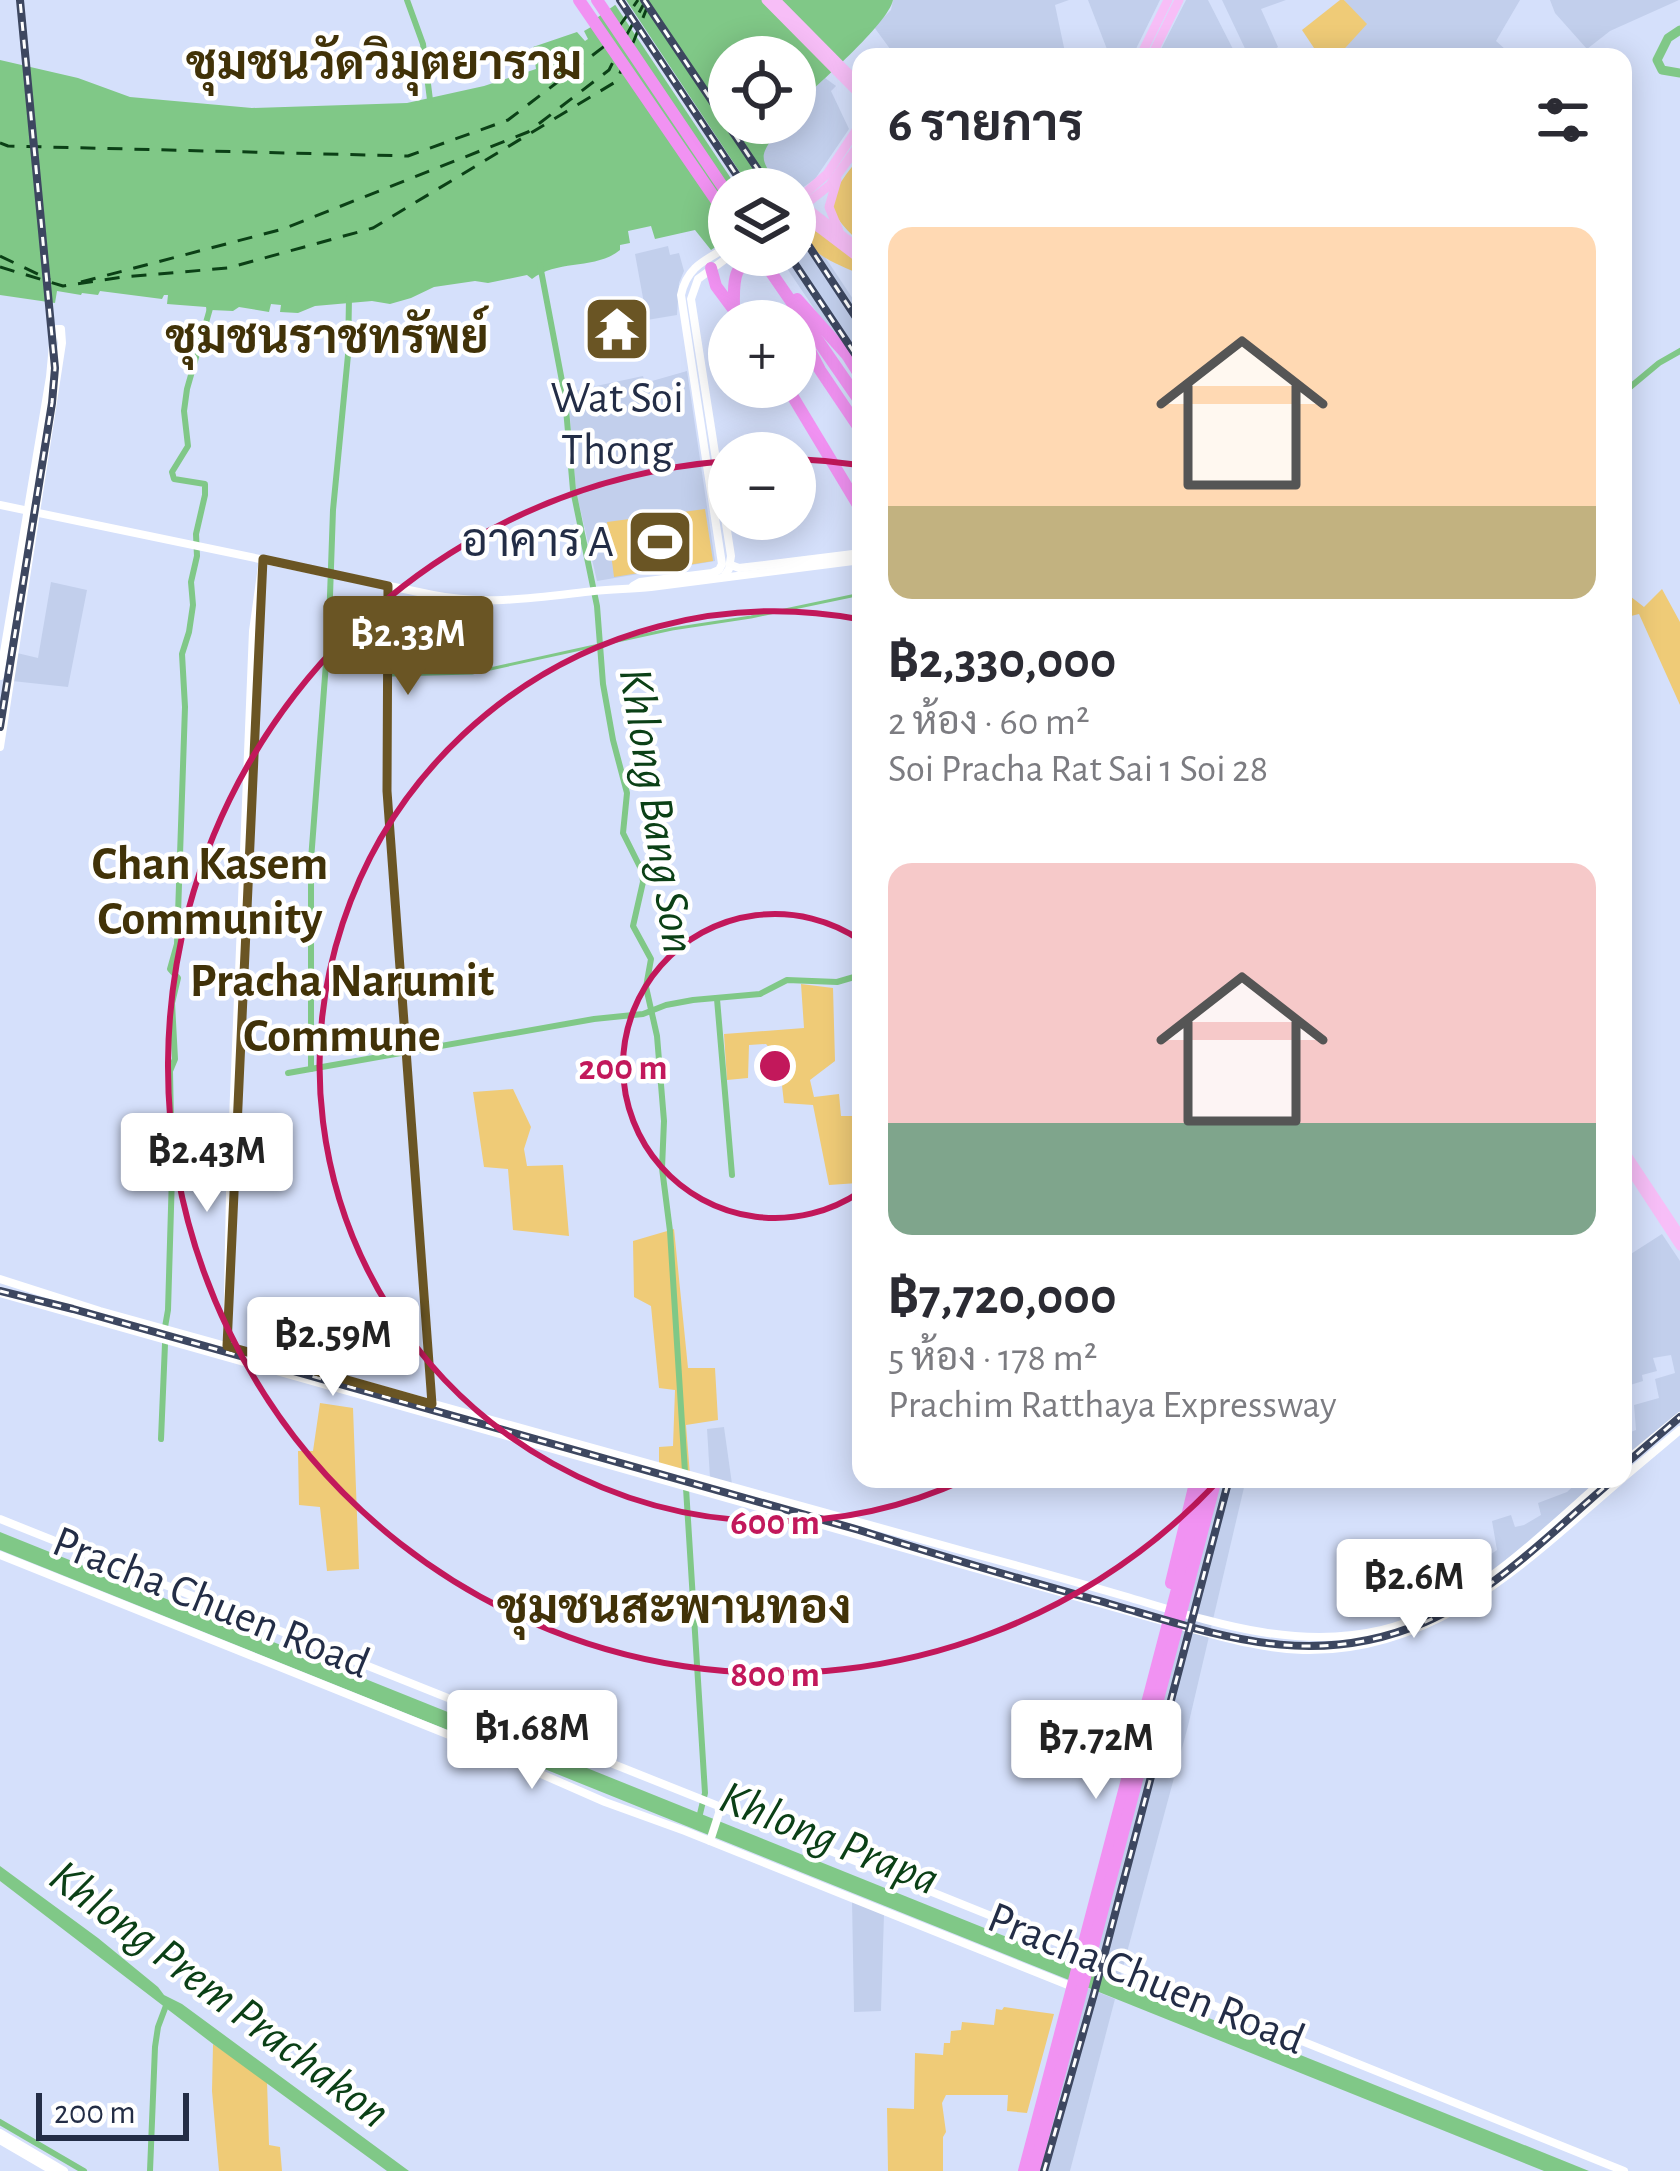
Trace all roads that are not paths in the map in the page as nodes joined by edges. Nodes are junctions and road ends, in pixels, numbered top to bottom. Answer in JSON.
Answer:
{"nodes":[{"id":1,"x":579,"y":0,"type":"edge"},
{"id":2,"x":598,"y":0,"type":"edge"},
{"id":3,"x":766,"y":0,"type":"edge"},
{"id":4,"x":776,"y":0,"type":"edge"},
{"id":5,"x":1168,"y":0,"type":"edge"},
{"id":6,"x":1179,"y":0,"type":"edge"},
{"id":7,"x":1144,"y":48,"type":"edge"},
{"id":8,"x":1155,"y":48,"type":"edge"},
{"id":9,"x":852,"y":77,"type":"edge"},
{"id":10,"x":852,"y":87,"type":"edge"},
{"id":11,"x":852,"y":136,"type":"edge"},
{"id":12,"x":852,"y":156,"type":"edge"},
{"id":13,"x":710,"y":168,"type":"edge"},
{"id":14,"x":839,"y":175,"type":"junction"},
{"id":15,"x":816,"y":187,"type":"edge"},
{"id":16,"x":708,"y":188,"type":"edge"},
{"id":17,"x":816,"y":194,"type":"edge"},
{"id":18,"x":816,"y":220,"type":"edge"},
{"id":19,"x":816,"y":226,"type":"edge"},
{"id":20,"x":842,"y":235,"type":"junction"},
{"id":21,"x":852,"y":243,"type":"edge"},
{"id":22,"x":852,"y":253,"type":"edge"},
{"id":23,"x":708,"y":268,"type":"edge"},
{"id":24,"x":770,"y":276,"type":"edge"},
{"id":25,"x":778,"y":276,"type":"edge"},
{"id":26,"x":788,"y":297,"type":"junction"},
{"id":27,"x":737,"y":300,"type":"edge"},
{"id":28,"x":789,"y":300,"type":"edge"},
{"id":29,"x":789,"y":300,"type":"edge"},
{"id":30,"x":816,"y":341,"type":"edge"},
{"id":31,"x":816,"y":362,"type":"edge"},
{"id":32,"x":852,"y":363,"type":"edge"},
{"id":33,"x":852,"y":381,"type":"edge"},
{"id":34,"x":852,"y":394,"type":"edge"},
{"id":35,"x":852,"y":395,"type":"edge"},
{"id":36,"x":799,"y":408,"type":"edge"},
{"id":37,"x":704,"y":409,"type":"junction"},
{"id":38,"x":852,"y":418,"type":"edge"},
{"id":39,"x":852,"y":497,"type":"edge"},
{"id":40,"x":0,"y":505,"type":"edge"},
{"id":41,"x":33,"y":511,"type":"junction"},
{"id":42,"x":852,"y":558,"type":"edge"},
{"id":43,"x":263,"y":559,"type":"junction"},
{"id":44,"x":730,"y":565,"type":"junction"},
{"id":45,"x":765,"y":569,"type":"junction"},
{"id":46,"x":724,"y":576,"type":"junction"},
{"id":47,"x":388,"y":586,"type":"junction"},
{"id":48,"x":632,"y":587,"type":"junction"},
{"id":49,"x":4,"y":680,"type":"edge"},
{"id":50,"x":0,"y":747,"type":"edge"},
{"id":51,"x":1632,"y":1158,"type":"edge"},
{"id":52,"x":1632,"y":1174,"type":"edge"},
{"id":53,"x":1632,"y":1184,"type":"edge"},
{"id":54,"x":1680,"y":1230,"type":"edge"},
{"id":55,"x":1680,"y":1246,"type":"edge"},
{"id":56,"x":1680,"y":1256,"type":"edge"},
{"id":57,"x":0,"y":1279,"type":"edge"},
{"id":58,"x":0,"y":1293,"type":"edge"},
{"id":59,"x":182,"y":1339,"type":"junction"},
{"id":60,"x":227,"y":1346,"type":"junction"},
{"id":61,"x":431,"y":1409,"type":"junction"},
{"id":62,"x":1680,"y":1416,"type":"edge"},
{"id":63,"x":1680,"y":1430,"type":"edge"},
{"id":64,"x":1632,"y":1456,"type":"edge"},
{"id":65,"x":1632,"y":1469,"type":"edge"},
{"id":66,"x":1194,"y":1488,"type":"edge"},
{"id":67,"x":1207,"y":1488,"type":"edge"},
{"id":68,"x":1208,"y":1488,"type":"edge"},
{"id":69,"x":1208,"y":1488,"type":"edge"},
{"id":70,"x":1595,"y":1488,"type":"edge"},
{"id":71,"x":1609,"y":1488,"type":"edge"},
{"id":72,"x":0,"y":1519,"type":"edge"},
{"id":73,"x":860,"y":1530,"type":"junction"},
{"id":74,"x":0,"y":1555,"type":"edge"},
{"id":75,"x":1503,"y":1573,"type":"junction"},
{"id":76,"x":1044,"y":1574,"type":"junction"},
{"id":77,"x":1041,"y":1586,"type":"junction"},
{"id":78,"x":1171,"y":1610,"type":"junction"},
{"id":79,"x":1166,"y":1622,"type":"junction"},
{"id":80,"x":1365,"y":1632,"type":"junction"},
{"id":81,"x":1367,"y":1644,"type":"junction"},
{"id":82,"x":1139,"y":1737,"type":"junction"},
{"id":83,"x":721,"y":1808,"type":"junction"},
{"id":84,"x":710,"y":1839,"type":"junction"},
{"id":85,"x":1078,"y":1953,"type":"junction"},
{"id":86,"x":1080,"y":1990,"type":"dead end"},
{"id":87,"x":0,"y":2137,"type":"edge"},
{"id":88,"x":53,"y":2171,"type":"edge"},
{"id":89,"x":64,"y":2171,"type":"edge"},
{"id":90,"x":1024,"y":2171,"type":"edge"},
{"id":91,"x":1034,"y":2171,"type":"edge"},
{"id":92,"x":1624,"y":2171,"type":"edge"}],
"edges":[{"from":1,"to":16,"type":"highway"},
{"from":2,"to":13,"type":"highway"},
{"from":3,"to":10,"type":"main road"},
{"from":4,"to":9,"type":"main road"},
{"from":5,"to":7,"type":"main road"},
{"from":6,"to":8,"type":"main road"},
{"from":11,"to":15,"type":"main road"},
{"from":12,"to":14,"type":"main road"},
{"from":14,"to":17,"type":"main road"},
{"from":14,"to":20,"type":"main road"},
{"from":18,"to":20,"type":"main road"},
{"from":19,"to":22,"type":"main road"},
{"from":20,"to":21,"type":"main road"},
{"from":23,"to":37,"type":"main road"},
{"from":24,"to":26,"type":"highway"},
{"from":25,"to":26,"type":"highway"},
{"from":26,"to":28,"type":"highway"},
{"from":26,"to":32,"type":"highway"},
{"from":26,"to":33,"type":"highway"},
{"from":26,"to":34,"type":"highway"},
{"from":27,"to":29,"type":"highway"},
{"from":30,"to":35,"type":"highway"},
{"from":31,"to":38,"type":"highway"},
{"from":36,"to":39,"type":"highway"},
{"from":37,"to":44,"type":"main road"},
{"from":37,"to":48,"type":"main road"},
{"from":40,"to":41,"type":"main road"},
{"from":41,"to":41,"type":"main road"},
{"from":41,"to":43,"type":"main road"},
{"from":41,"to":49,"type":"main road"},
{"from":42,"to":45,"type":"main road"},
{"from":43,"to":47,"type":"main road"},
{"from":43,"to":60,"type":"main road"},
{"from":44,"to":45,"type":"main road"},
{"from":44,"to":46,"type":"main road"},
{"from":45,"to":46,"type":"main road"},
{"from":46,"to":48,"type":"main road"},
{"from":47,"to":48,"type":"main road"},
{"from":47,"to":61,"type":"main road"},
{"from":49,"to":50,"type":"main road"},
{"from":51,"to":54,"type":"main road"},
{"from":52,"to":55,"type":"main road"},
{"from":53,"to":56,"type":"main road"},
{"from":57,"to":59,"type":"main road"},
{"from":58,"to":59,"type":"main road"},
{"from":59,"to":60,"type":"main road"},
{"from":59,"to":61,"type":"main road"},
{"from":60,"to":61,"type":"main road"},
{"from":61,"to":73,"type":"main road"},
{"from":62,"to":64,"type":"main road"},
{"from":63,"to":65,"type":"main road"},
{"from":66,"to":82,"type":"highway"},
{"from":67,"to":78,"type":"main road"},
{"from":68,"to":82,"type":"highway"},
{"from":69,"to":91,"type":"highway"},
{"from":70,"to":75,"type":"main road"},
{"from":71,"to":75,"type":"main road"},
{"from":72,"to":83,"type":"main road","name":"Pracha Chuen Road"},
{"from":73,"to":76,"type":"main road"},
{"from":73,"to":77,"type":"main road"},
{"from":74,"to":84,"type":"main road"},
{"from":75,"to":80,"type":"main road"},
{"from":75,"to":81,"type":"main road"},
{"from":76,"to":77,"type":"main road"},
{"from":76,"to":78,"type":"main road"},
{"from":77,"to":79,"type":"main road"},
{"from":78,"to":79,"type":"main road"},
{"from":78,"to":80,"type":"main road"},
{"from":79,"to":81,"type":"main road"},
{"from":79,"to":85,"type":"main road"},
{"from":80,"to":81,"type":"main road"},
{"from":82,"to":90,"type":"highway"},
{"from":83,"to":84,"type":"main road"},
{"from":83,"to":85,"type":"main road","name":"Pracha Chuen Road"},
{"from":84,"to":86,"type":"main road"},
{"from":85,"to":92,"type":"main road","name":"Pracha Chuen Road"},
{"from":87,"to":88,"type":"main road"},
{"from":87,"to":89,"type":"main road"}]}
